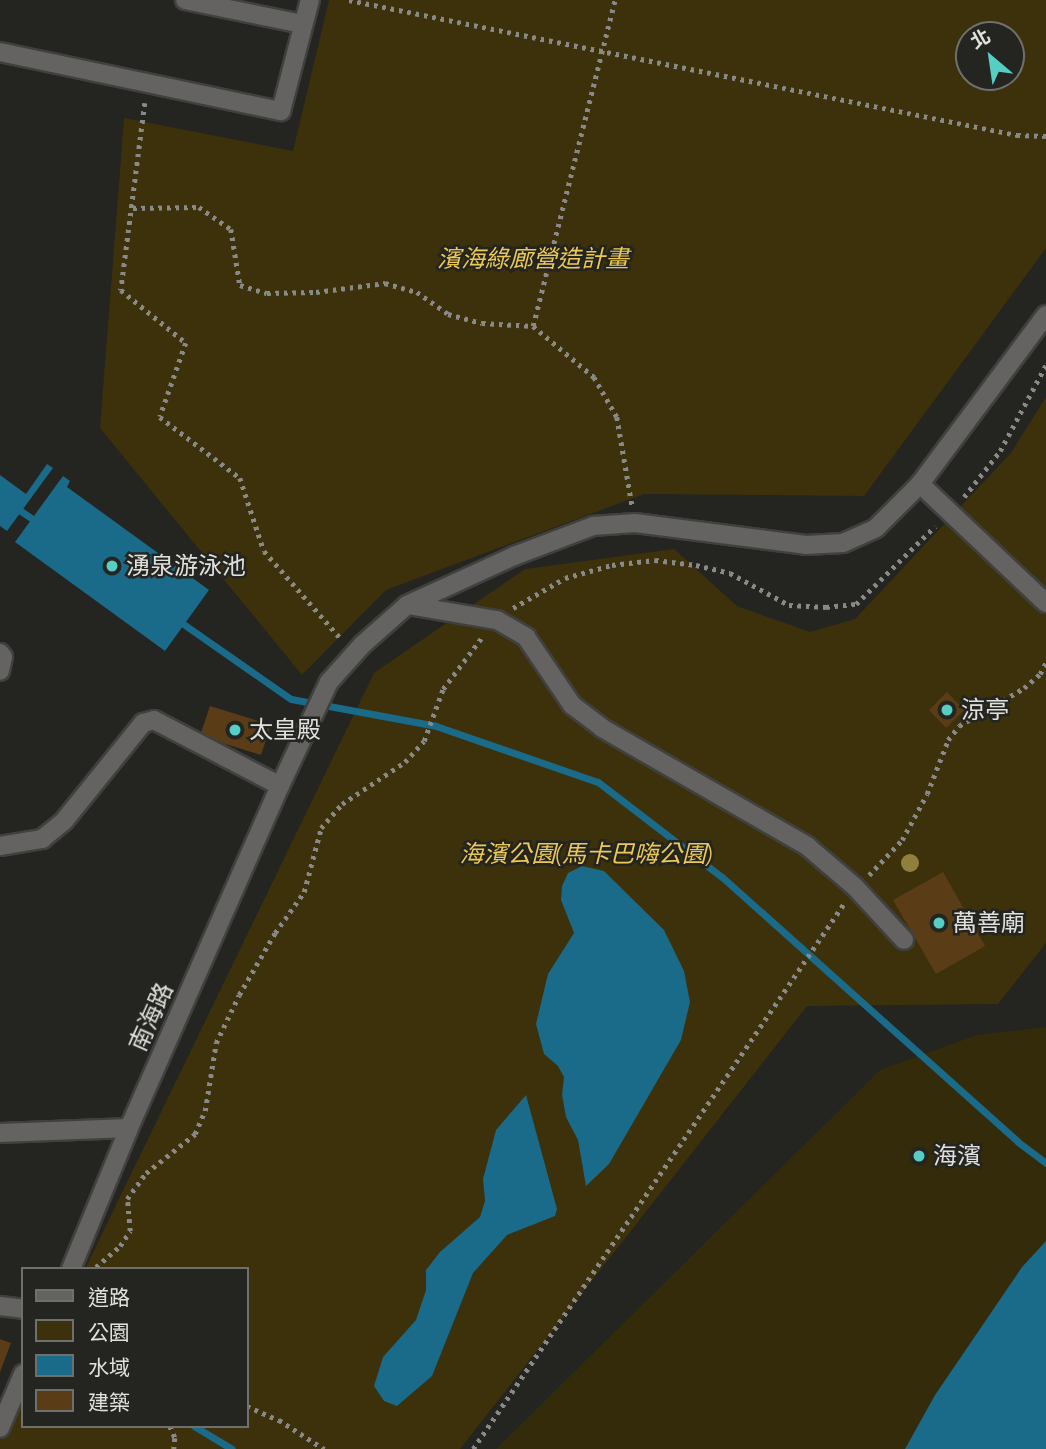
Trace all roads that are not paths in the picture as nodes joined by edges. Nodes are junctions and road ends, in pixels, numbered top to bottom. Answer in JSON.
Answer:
{"nodes":[{"id":1,"x":185,"y":0,"type":"edge"},
{"id":2,"x":310,"y":0,"type":"edge"},
{"id":3,"x":302,"y":24,"type":"junction"},
{"id":4,"x":0,"y":52,"type":"edge"},
{"id":5,"x":1046,"y":315,"type":"edge"},
{"id":6,"x":920,"y":484,"type":"junction"},
{"id":7,"x":1046,"y":603,"type":"edge"},
{"id":8,"x":407,"y":605,"type":"junction"},
{"id":9,"x":0,"y":653,"type":"edge"},
{"id":10,"x":0,"y":671,"type":"edge"},
{"id":11,"x":281,"y":786,"type":"junction"},
{"id":12,"x":0,"y":846,"type":"edge"},
{"id":13,"x":904,"y":940,"type":"dead end"},
{"id":14,"x":129,"y":1128,"type":"junction"},
{"id":15,"x":0,"y":1133,"type":"edge"},
{"id":16,"x":72,"y":1267,"type":"edge"},
{"id":17,"x":0,"y":1306,"type":"edge"},
{"id":18,"x":21,"y":1309,"type":"edge"},
{"id":19,"x":21,"y":1379,"type":"edge"},
{"id":20,"x":0,"y":1428,"type":"edge"}],
"edges":[{"from":1,"to":3,"type":"street"},
{"from":2,"to":3,"type":"street"},
{"from":3,"to":4,"type":"street"},
{"from":5,"to":6,"type":"street","name":"南海路"},
{"from":6,"to":7,"type":"street"},
{"from":6,"to":8,"type":"street","name":"南海路"},
{"from":8,"to":11,"type":"street","name":"南海路"},
{"from":8,"to":13,"type":"street"},
{"from":9,"to":10,"type":"street"},
{"from":11,"to":12,"type":"street"},
{"from":11,"to":14,"type":"street","name":"南海路"},
{"from":14,"to":15,"type":"street"},
{"from":14,"to":16,"type":"street","name":"南海路"},
{"from":17,"to":18,"type":"street"},
{"from":19,"to":20,"type":"street"}]}
